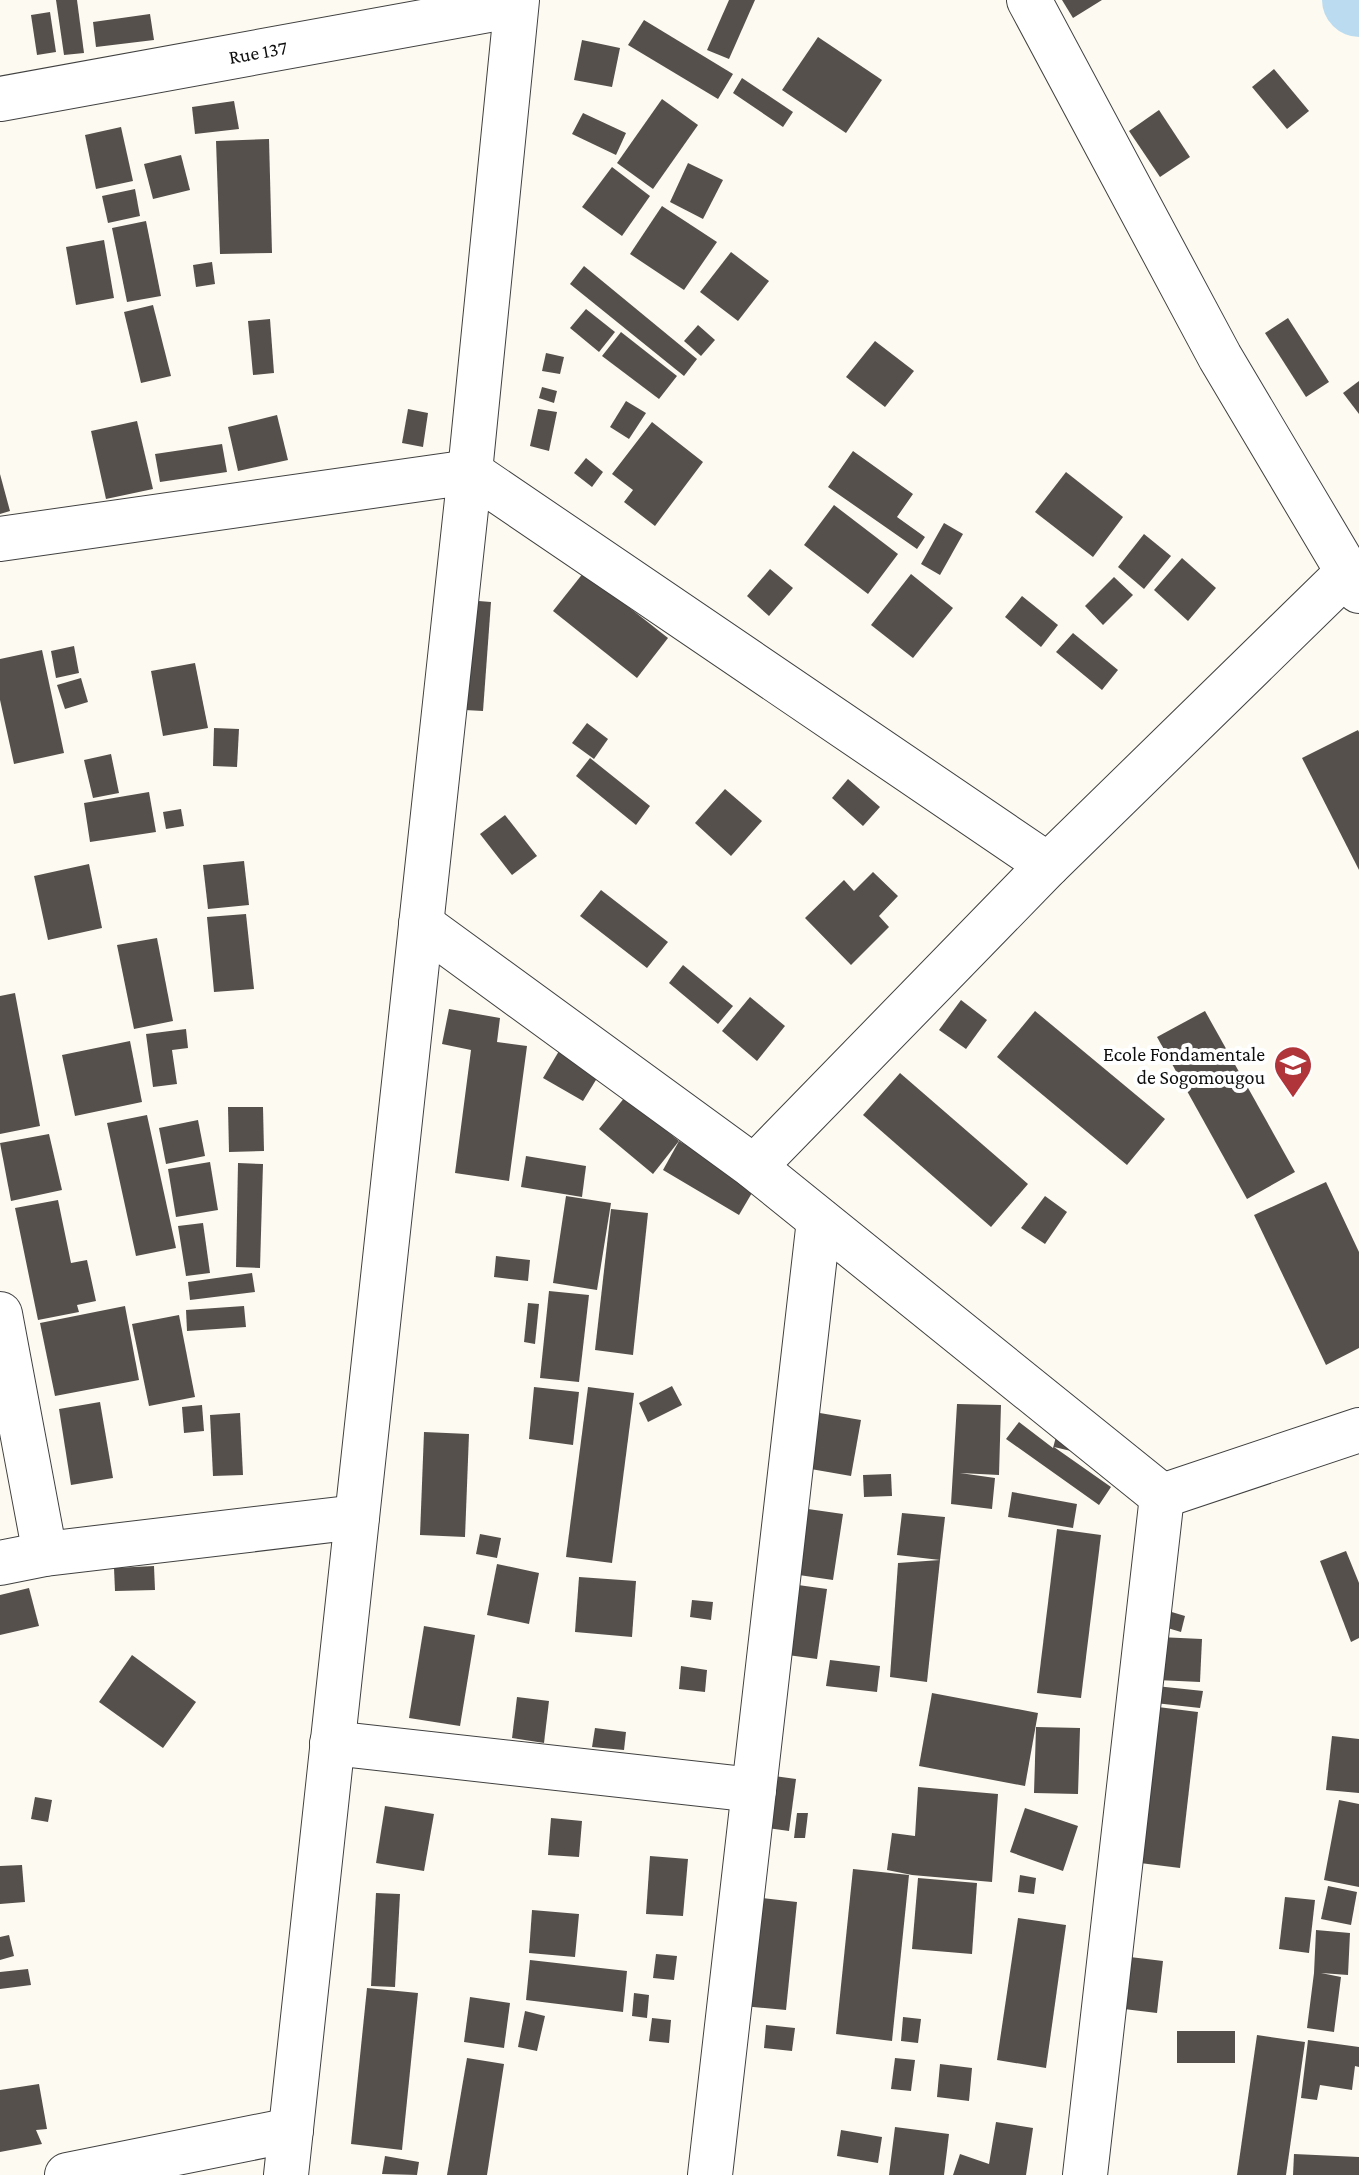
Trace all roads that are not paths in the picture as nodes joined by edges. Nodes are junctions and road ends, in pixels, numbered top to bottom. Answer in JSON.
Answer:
{"nodes":[{"id":1,"x":1029,"y":0,"type":"edge"},
{"id":2,"x":517,"y":2,"type":"edge"},
{"id":3,"x":0,"y":99,"type":"edge"},
{"id":4,"x":470,"y":472,"type":"junction"},
{"id":5,"x":0,"y":539,"type":"edge"},
{"id":6,"x":1354,"y":582,"type":"edge"},
{"id":7,"x":1048,"y":865,"type":"junction"},
{"id":8,"x":421,"y":924,"type":"junction"},
{"id":9,"x":754,"y":1167,"type":"junction"},
{"id":10,"x":819,"y":1220,"type":"junction"},
{"id":11,"x":0,"y":1314,"type":"edge"},
{"id":12,"x":1359,"y":1430,"type":"edge"},
{"id":13,"x":1162,"y":1496,"type":"junction"},
{"id":14,"x":357,"y":1517,"type":"junction"},
{"id":15,"x":45,"y":1554,"type":"junction"},
{"id":16,"x":0,"y":1563,"type":"edge"},
{"id":17,"x":332,"y":1743,"type":"junction"},
{"id":18,"x":754,"y":1790,"type":"junction"},
{"id":19,"x":291,"y":2130,"type":"junction"},
{"id":20,"x":67,"y":2175,"type":"edge"},
{"id":21,"x":286,"y":2175,"type":"edge"},
{"id":22,"x":710,"y":2175,"type":"edge"},
{"id":23,"x":1085,"y":2175,"type":"edge"}],
"edges":[{"from":1,"to":6,"type":"street"},
{"from":2,"to":3,"type":"street","name":"Rue 137"},
{"from":2,"to":4,"type":"street"},
{"from":4,"to":5,"type":"street"},
{"from":4,"to":7,"type":"street"},
{"from":4,"to":8,"type":"street"},
{"from":6,"to":7,"type":"street"},
{"from":7,"to":9,"type":"street"},
{"from":8,"to":9,"type":"street"},
{"from":8,"to":14,"type":"street"},
{"from":9,"to":10,"type":"street"},
{"from":10,"to":13,"type":"street"},
{"from":10,"to":18,"type":"street"},
{"from":11,"to":15,"type":"street"},
{"from":12,"to":13,"type":"street"},
{"from":13,"to":23,"type":"street"},
{"from":14,"to":15,"type":"street"},
{"from":14,"to":17,"type":"street"},
{"from":15,"to":16,"type":"street"},
{"from":17,"to":18,"type":"street"},
{"from":17,"to":19,"type":"street"},
{"from":18,"to":22,"type":"street"},
{"from":19,"to":20,"type":"street"},
{"from":19,"to":21,"type":"street"}]}
